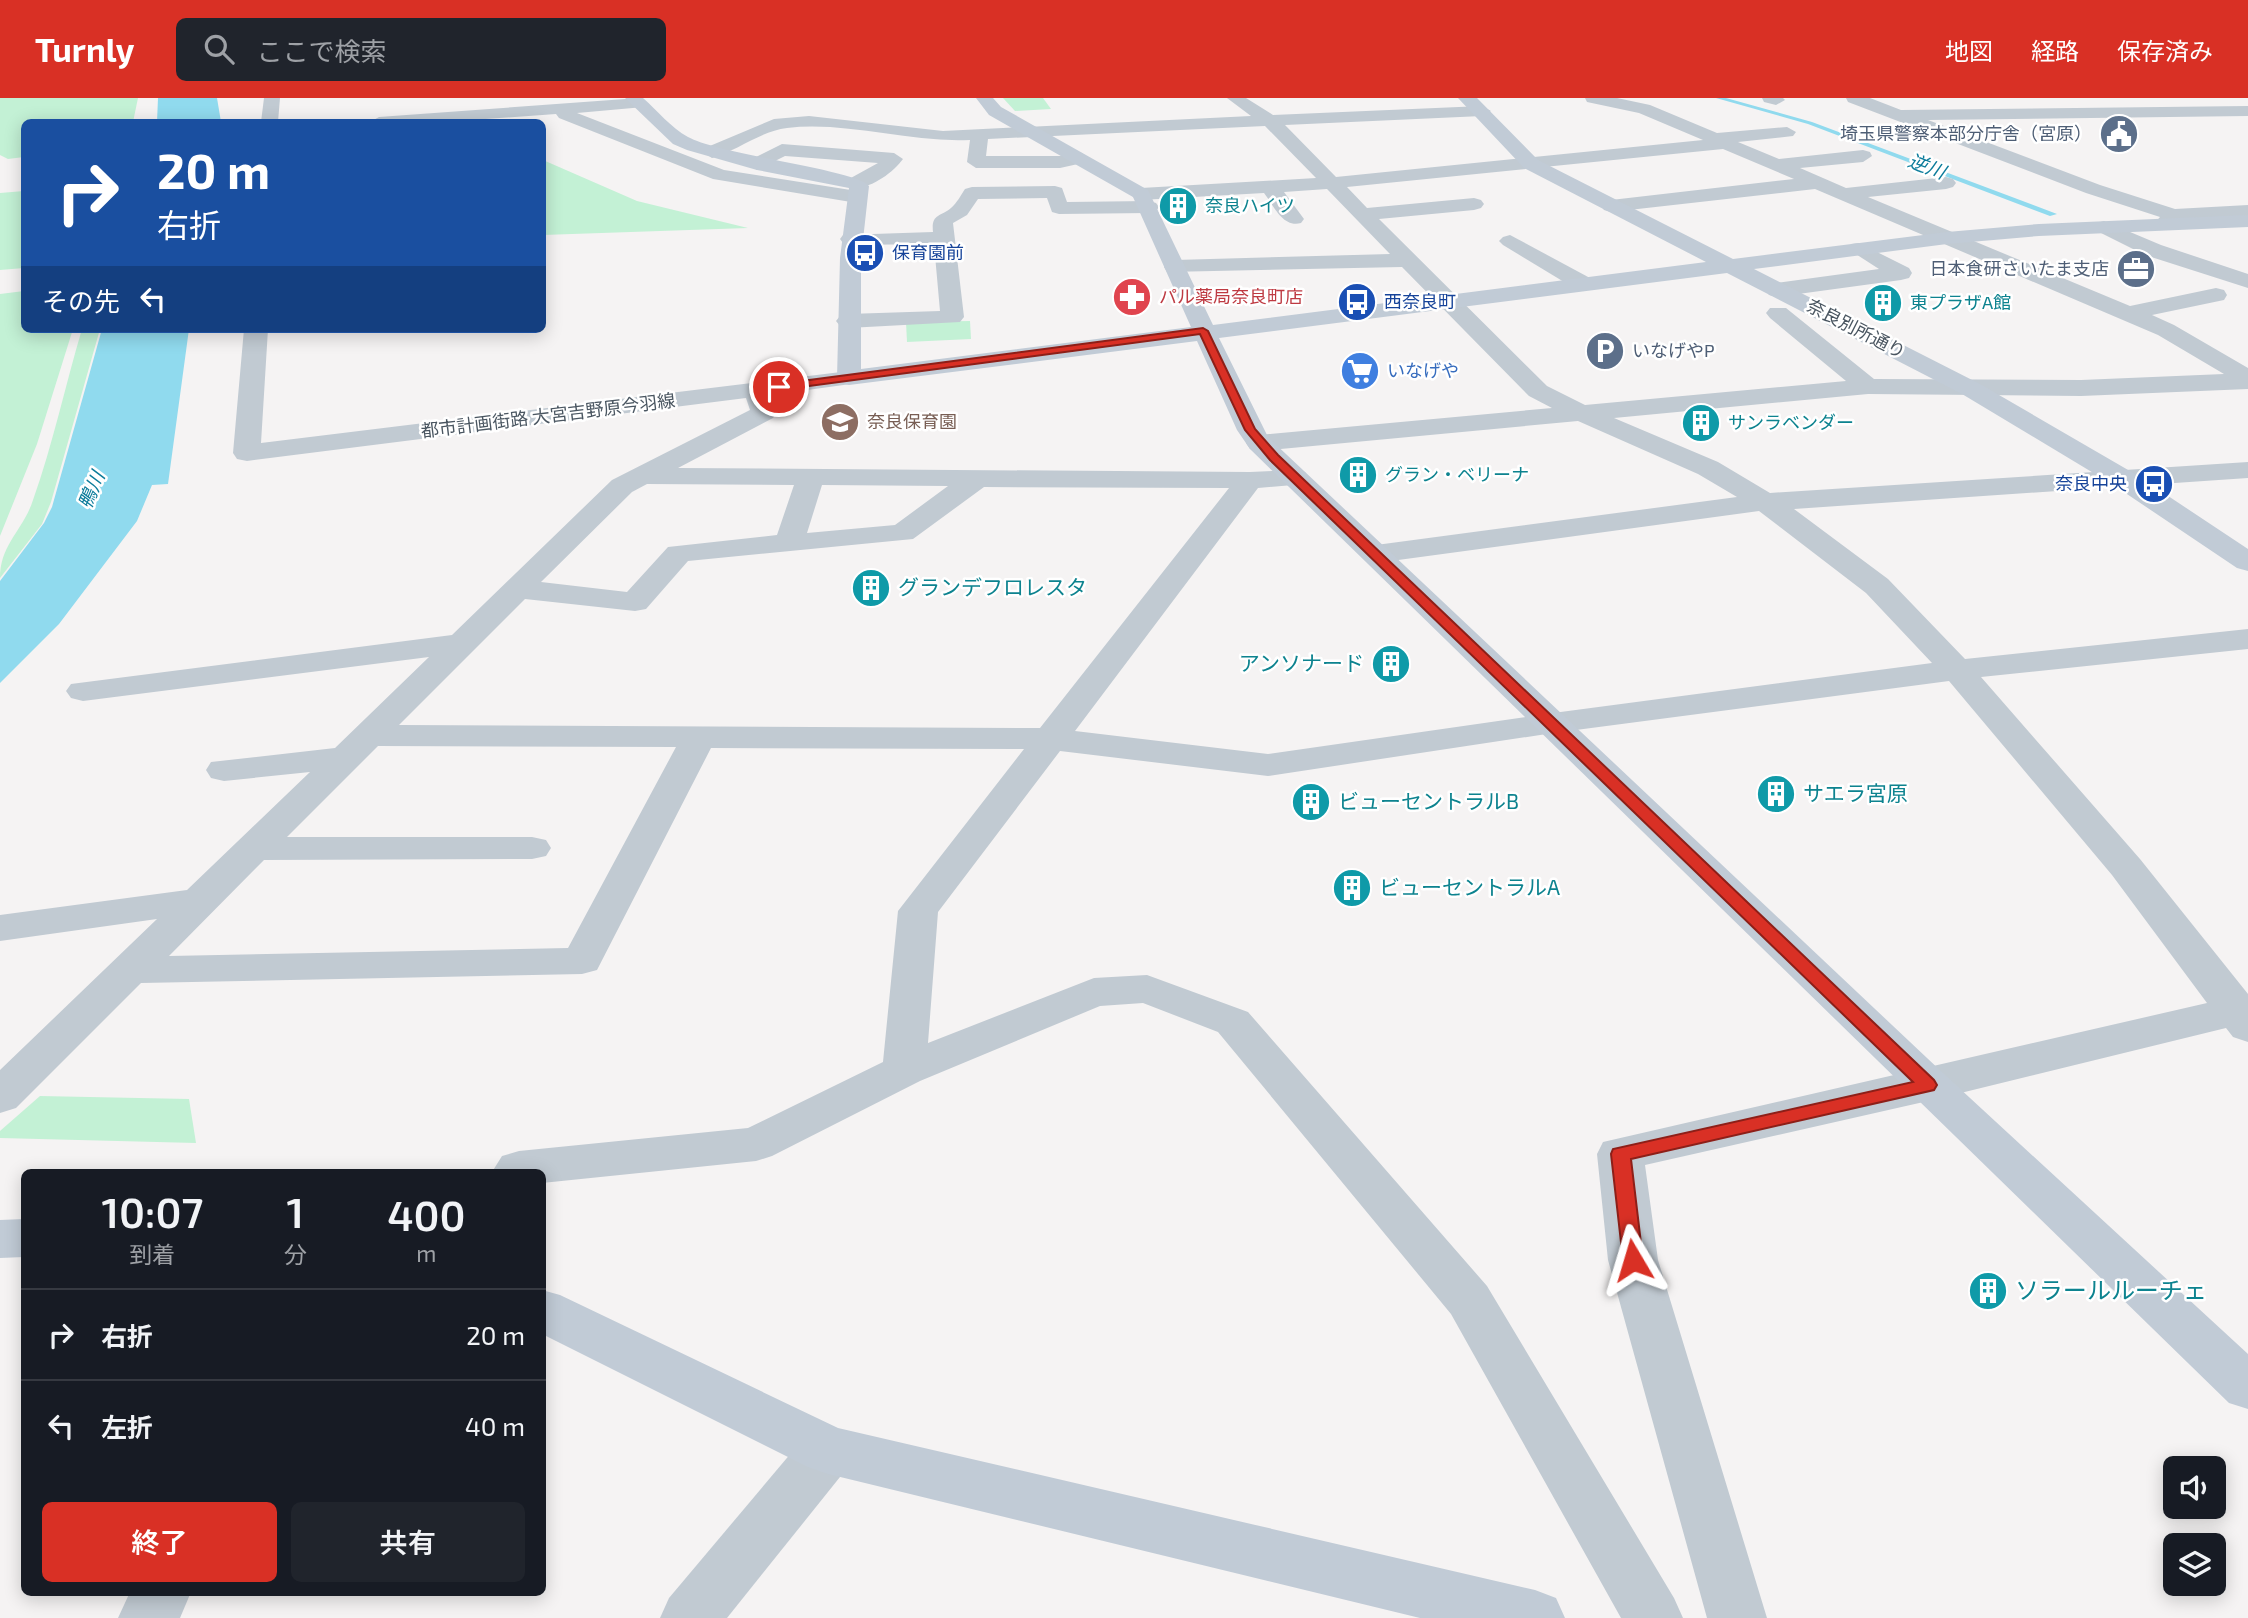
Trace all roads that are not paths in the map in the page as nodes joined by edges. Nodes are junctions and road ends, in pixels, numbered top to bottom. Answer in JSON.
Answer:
{"nodes":[{"id":1,"x":272,"y":98,"type":"edge"},
{"id":2,"x":984,"y":98,"type":"edge"},
{"id":3,"x":1235,"y":98,"type":"edge"},
{"id":4,"x":1466,"y":98,"type":"edge"},
{"id":5,"x":1593,"y":98,"type":"edge"},
{"id":6,"x":1854,"y":98,"type":"edge"},
{"id":7,"x":2091,"y":98,"type":"edge"},
{"id":8,"x":635,"y":101,"type":"edge"},
{"id":9,"x":502,"y":106,"type":"edge"},
{"id":10,"x":562,"y":109,"type":"junction"},
{"id":11,"x":1482,"y":111,"type":"junction"},
{"id":12,"x":2248,"y":111,"type":"edge"},
{"id":13,"x":2117,"y":112,"type":"junction"},
{"id":14,"x":1410,"y":115,"type":"junction"},
{"id":15,"x":1900,"y":115,"type":"junction"},
{"id":16,"x":376,"y":118,"type":"edge"},
{"id":17,"x":271,"y":119,"type":"edge"},
{"id":18,"x":1272,"y":123,"type":"junction"},
{"id":19,"x":1095,"y":129,"type":"junction"},
{"id":20,"x":1434,"y":130,"type":"dead end"},
{"id":21,"x":1035,"y":132,"type":"junction"},
{"id":22,"x":1787,"y":132,"type":"dead end"},
{"id":23,"x":980,"y":134,"type":"junction"},
{"id":24,"x":1718,"y":142,"type":"junction"},
{"id":25,"x":1295,"y":146,"type":"junction"},
{"id":26,"x":1268,"y":147,"type":"dead end"},
{"id":27,"x":1127,"y":149,"type":"dead end"},
{"id":28,"x":712,"y":152,"type":"junction"},
{"id":29,"x":1863,"y":156,"type":"dead end"},
{"id":30,"x":1080,"y":158,"type":"junction"},
{"id":31,"x":757,"y":164,"type":"junction"},
{"id":32,"x":1531,"y":164,"type":"junction"},
{"id":33,"x":1774,"y":165,"type":"junction"},
{"id":34,"x":1333,"y":183,"type":"junction"},
{"id":35,"x":1816,"y":183,"type":"junction"},
{"id":36,"x":1946,"y":183,"type":"dead end"},
{"id":37,"x":1270,"y":187,"type":"junction"},
{"id":38,"x":856,"y":190,"type":"junction"},
{"id":39,"x":1842,"y":194,"type":"junction"},
{"id":40,"x":1145,"y":200,"type":"junction"},
{"id":41,"x":1474,"y":204,"type":"dead end"},
{"id":42,"x":1611,"y":206,"type":"junction"},
{"id":43,"x":2248,"y":211,"type":"edge"},
{"id":44,"x":1364,"y":214,"type":"junction"},
{"id":45,"x":1294,"y":219,"type":"dead end"},
{"id":46,"x":2169,"y":220,"type":"junction"},
{"id":47,"x":2248,"y":220,"type":"edge"},
{"id":48,"x":2198,"y":223,"type":"junction"},
{"id":49,"x":2104,"y":227,"type":"junction"},
{"id":50,"x":2248,"y":228,"type":"edge"},
{"id":51,"x":944,"y":237,"type":"junction"},
{"id":52,"x":1947,"y":238,"type":"junction"},
{"id":53,"x":850,"y":239,"type":"junction"},
{"id":54,"x":1510,"y":241,"type":"dead end"},
{"id":55,"x":1859,"y":248,"type":"junction"},
{"id":56,"x":1409,"y":260,"type":"junction"},
{"id":57,"x":1726,"y":265,"type":"junction"},
{"id":58,"x":1175,"y":267,"type":"junction"},
{"id":59,"x":2248,"y":281,"type":"edge"},
{"id":60,"x":1582,"y":283,"type":"junction"},
{"id":61,"x":2216,"y":295,"type":"dead end"},
{"id":62,"x":1449,"y":300,"type":"junction"},
{"id":63,"x":1778,"y":301,"type":"junction"},
{"id":64,"x":2126,"y":314,"type":"junction"},
{"id":65,"x":848,"y":321,"type":"junction"},
{"id":66,"x":1203,"y":331,"type":"junction"},
{"id":67,"x":256,"y":333,"type":"edge"},
{"id":68,"x":849,"y":378,"type":"junction"},
{"id":69,"x":2248,"y":379,"type":"edge"},
{"id":70,"x":1868,"y":386,"type":"junction"},
{"id":71,"x":1971,"y":389,"type":"junction"},
{"id":72,"x":756,"y":390,"type":"junction"},
{"id":73,"x":1584,"y":414,"type":"junction"},
{"id":74,"x":1259,"y":443,"type":"junction"},
{"id":75,"x":2248,"y":470,"type":"edge"},
{"id":76,"x":641,"y":476,"type":"junction"},
{"id":77,"x":811,"y":477,"type":"junction"},
{"id":78,"x":976,"y":478,"type":"junction"},
{"id":79,"x":1295,"y":478,"type":"junction"},
{"id":80,"x":1250,"y":480,"type":"junction"},
{"id":81,"x":2125,"y":480,"type":"junction"},
{"id":82,"x":1765,"y":502,"type":"junction"},
{"id":83,"x":789,"y":543,"type":"junction"},
{"id":84,"x":1376,"y":554,"type":"junction"},
{"id":85,"x":2248,"y":562,"type":"edge"},
{"id":86,"x":516,"y":589,"type":"junction"},
{"id":87,"x":2248,"y":639,"type":"edge"},
{"id":88,"x":461,"y":643,"type":"junction"},
{"id":89,"x":1957,"y":670,"type":"junction"},
{"id":90,"x":83,"y":691,"type":"dead end"},
{"id":91,"x":1553,"y":723,"type":"junction"},
{"id":92,"x":699,"y":737,"type":"junction"},
{"id":93,"x":1052,"y":738,"type":"junction"},
{"id":94,"x":358,"y":746,"type":"junction"},
{"id":95,"x":223,"y":770,"type":"dead end"},
{"id":96,"x":532,"y":848,"type":"dead end"},
{"id":97,"x":255,"y":849,"type":"junction"},
{"id":98,"x":203,"y":900,"type":"junction"},
{"id":99,"x":0,"y":928,"type":"edge"},
{"id":100,"x":130,"y":970,"type":"junction"},
{"id":101,"x":2243,"y":1015,"type":"edge"},
{"id":102,"x":904,"y":1070,"type":"junction"},
{"id":103,"x":1928,"y":1085,"type":"junction"},
{"id":104,"x":0,"y":1097,"type":"edge"},
{"id":105,"x":518,"y":1169,"type":"edge"},
{"id":106,"x":21,"y":1238,"type":"edge"},
{"id":107,"x":0,"y":1239,"type":"edge"},
{"id":108,"x":546,"y":1312,"type":"edge"},
{"id":109,"x":2248,"y":1387,"type":"edge"},
{"id":110,"x":828,"y":1450,"type":"junction"},
{"id":111,"x":160,"y":1596,"type":"edge"},
{"id":112,"x":148,"y":1618,"type":"edge"},
{"id":113,"x":690,"y":1618,"type":"edge"},
{"id":114,"x":1535,"y":1618,"type":"edge"},
{"id":115,"x":1654,"y":1618,"type":"edge"},
{"id":116,"x":1737,"y":1618,"type":"edge"}],
"edges":[{"from":1,"to":17,"type":"street"},
{"from":2,"to":21,"type":"street"},
{"from":3,"to":18,"type":"street"},
{"from":4,"to":11,"type":"street","name":"奈良別所通り"},
{"from":5,"to":24,"type":"street"},
{"from":6,"to":15,"type":"street"},
{"from":7,"to":13,"type":"street"},
{"from":8,"to":10,"type":"street"},
{"from":8,"to":28,"type":"street"},
{"from":9,"to":10,"type":"street"},
{"from":9,"to":16,"type":"street"},
{"from":10,"to":38,"type":"street"},
{"from":11,"to":14,"type":"street"},
{"from":11,"to":32,"type":"street","name":"奈良別所通り"},
{"from":12,"to":13,"type":"street"},
{"from":13,"to":15,"type":"street"},
{"from":14,"to":18,"type":"street"},
{"from":14,"to":20,"type":"street"},
{"from":15,"to":46,"type":"street"},
{"from":18,"to":19,"type":"street"},
{"from":18,"to":25,"type":"street"},
{"from":19,"to":21,"type":"street"},
{"from":19,"to":27,"type":"street"},
{"from":21,"to":23,"type":"street"},
{"from":21,"to":30,"type":"street"},
{"from":22,"to":24,"type":"street"},
{"from":23,"to":28,"type":"street"},
{"from":23,"to":30,"type":"street"},
{"from":24,"to":32,"type":"street"},
{"from":24,"to":33,"type":"street"},
{"from":25,"to":26,"type":"street"},
{"from":25,"to":34,"type":"street"},
{"from":28,"to":31,"type":"street"},
{"from":29,"to":33,"type":"street"},
{"from":30,"to":40,"type":"street"},
{"from":31,"to":38,"type":"street"},
{"from":31,"to":38,"type":"street"},
{"from":32,"to":34,"type":"street"},
{"from":32,"to":42,"type":"street","name":"奈良別所通り"},
{"from":33,"to":35,"type":"street"},
{"from":34,"to":37,"type":"street"},
{"from":34,"to":44,"type":"street"},
{"from":35,"to":39,"type":"street"},
{"from":35,"to":42,"type":"street"},
{"from":36,"to":39,"type":"street"},
{"from":37,"to":40,"type":"street"},
{"from":37,"to":45,"type":"street"},
{"from":38,"to":53,"type":"street"},
{"from":39,"to":52,"type":"street"},
{"from":40,"to":51,"type":"street"},
{"from":40,"to":58,"type":"street"},
{"from":41,"to":44,"type":"street"},
{"from":42,"to":57,"type":"street","name":"奈良別所通り"},
{"from":43,"to":46,"type":"street"},
{"from":44,"to":56,"type":"street"},
{"from":46,"to":48,"type":"street"},
{"from":46,"to":49,"type":"street"},
{"from":47,"to":48,"type":"street"},
{"from":48,"to":50,"type":"street"},
{"from":49,"to":52,"type":"street"},
{"from":49,"to":59,"type":"street"},
{"from":51,"to":53,"type":"street"},
{"from":51,"to":65,"type":"street"},
{"from":52,"to":55,"type":"street"},
{"from":52,"to":64,"type":"street"},
{"from":53,"to":65,"type":"street"},
{"from":54,"to":60,"type":"street"},
{"from":55,"to":57,"type":"street"},
{"from":55,"to":63,"type":"street"},
{"from":56,"to":58,"type":"street"},
{"from":56,"to":62,"type":"street"},
{"from":57,"to":60,"type":"street"},
{"from":57,"to":63,"type":"street","name":"奈良別所通り"},
{"from":58,"to":66,"type":"street"},
{"from":60,"to":62,"type":"street"},
{"from":61,"to":64,"type":"street"},
{"from":62,"to":66,"type":"street"},
{"from":62,"to":73,"type":"street"},
{"from":63,"to":70,"type":"street"},
{"from":63,"to":71,"type":"street","name":"奈良別所通り"},
{"from":64,"to":69,"type":"street"},
{"from":65,"to":68,"type":"street"},
{"from":66,"to":68,"type":"street"},
{"from":66,"to":74,"type":"street"},
{"from":67,"to":72,"type":"street","name":"都市計画街路 大宮吉野原今羽線"},
{"from":68,"to":72,"type":"street","name":"都市計画街路 大宮吉野原今羽線"},
{"from":69,"to":71,"type":"street"},
{"from":70,"to":71,"type":"street"},
{"from":70,"to":73,"type":"street"},
{"from":71,"to":81,"type":"street","name":"奈良別所通り"},
{"from":72,"to":76,"type":"street"},
{"from":73,"to":74,"type":"street"},
{"from":73,"to":82,"type":"street"},
{"from":74,"to":79,"type":"street"},
{"from":75,"to":81,"type":"street"},
{"from":76,"to":77,"type":"street"},
{"from":76,"to":86,"type":"street"},
{"from":77,"to":78,"type":"street"},
{"from":77,"to":83,"type":"street"},
{"from":78,"to":80,"type":"street"},
{"from":78,"to":83,"type":"street"},
{"from":79,"to":80,"type":"street"},
{"from":79,"to":84,"type":"street"},
{"from":80,"to":93,"type":"street"},
{"from":81,"to":82,"type":"street"},
{"from":81,"to":85,"type":"street","name":"奈良別所通り"},
{"from":82,"to":84,"type":"street"},
{"from":82,"to":89,"type":"street"},
{"from":83,"to":86,"type":"street"},
{"from":84,"to":91,"type":"street"},
{"from":86,"to":88,"type":"street"},
{"from":87,"to":89,"type":"street"},
{"from":88,"to":90,"type":"street"},
{"from":88,"to":94,"type":"street"},
{"from":89,"to":91,"type":"street"},
{"from":89,"to":101,"type":"street"},
{"from":91,"to":93,"type":"street"},
{"from":91,"to":103,"type":"street"},
{"from":92,"to":93,"type":"street"},
{"from":92,"to":94,"type":"street"},
{"from":92,"to":100,"type":"street"},
{"from":93,"to":102,"type":"street"},
{"from":94,"to":95,"type":"street"},
{"from":94,"to":97,"type":"street"},
{"from":96,"to":97,"type":"street"},
{"from":97,"to":98,"type":"street"},
{"from":98,"to":99,"type":"street"},
{"from":98,"to":100,"type":"street"},
{"from":100,"to":104,"type":"street"},
{"from":101,"to":103,"type":"street"},
{"from":102,"to":105,"type":"street"},
{"from":102,"to":115,"type":"street"},
{"from":103,"to":109,"type":"street"},
{"from":103,"to":116,"type":"street"},
{"from":106,"to":107,"type":"street"},
{"from":108,"to":110,"type":"street"},
{"from":110,"to":113,"type":"street"},
{"from":110,"to":114,"type":"street"},
{"from":111,"to":112,"type":"street"}]}
